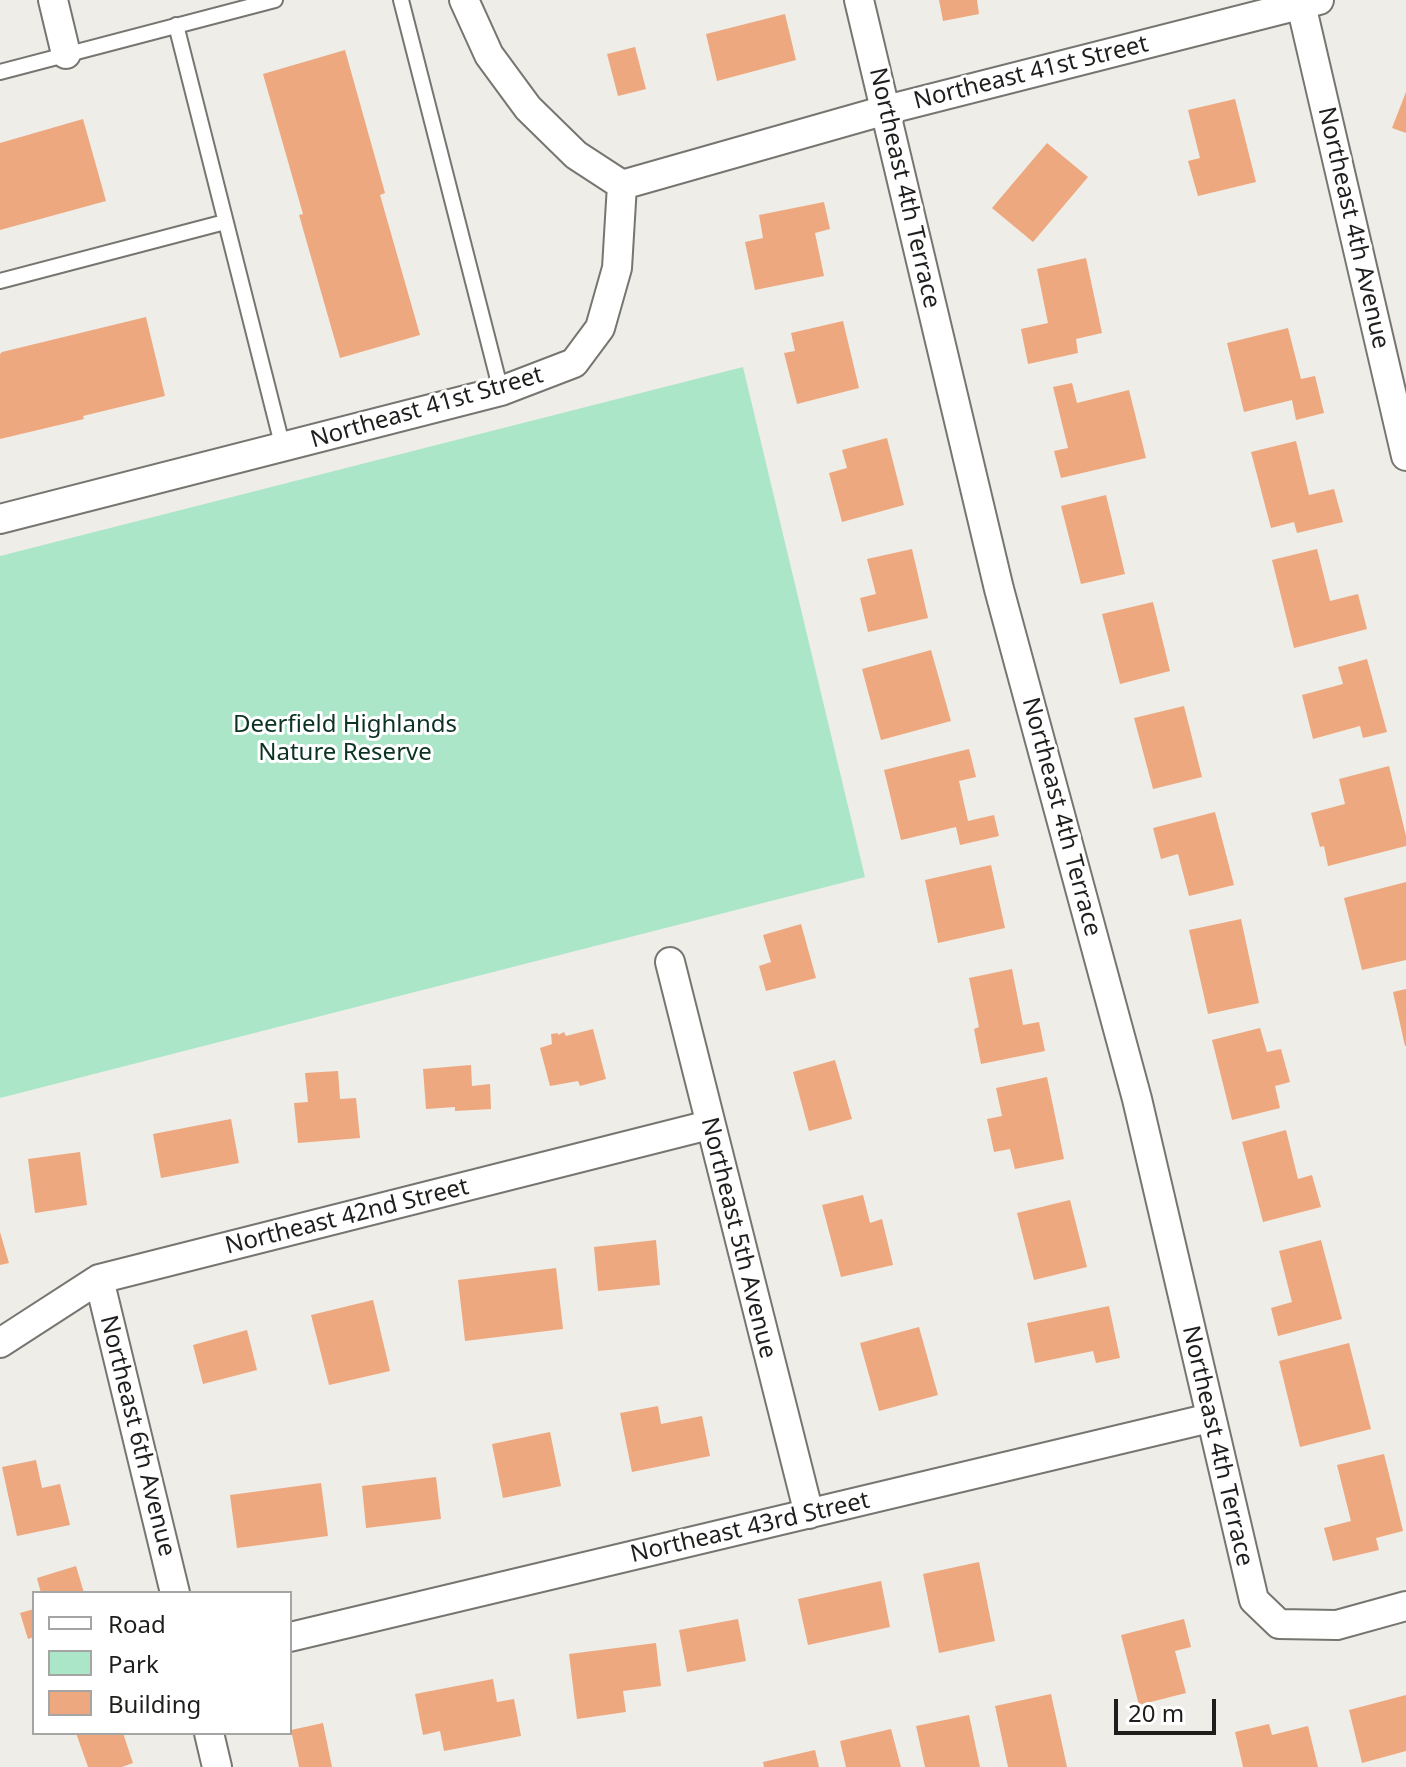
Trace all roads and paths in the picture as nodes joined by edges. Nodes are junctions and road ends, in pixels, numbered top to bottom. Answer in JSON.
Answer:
{"nodes":[{"id":1,"x":53,"y":0,"type":"edge"},
{"id":2,"x":275,"y":0,"type":"edge"},
{"id":3,"x":401,"y":0,"type":"edge"},
{"id":4,"x":464,"y":0,"type":"edge"},
{"id":5,"x":859,"y":0,"type":"edge"},
{"id":6,"x":1307,"y":2,"type":"edge"},
{"id":7,"x":176,"y":25,"type":"junction"},
{"id":8,"x":66,"y":54,"type":"junction"},
{"id":9,"x":0,"y":72,"type":"edge"},
{"id":10,"x":886,"y":110,"type":"junction"},
{"id":11,"x":622,"y":185,"type":"junction"},
{"id":12,"x":225,"y":222,"type":"junction"},
{"id":13,"x":0,"y":281,"type":"edge"},
{"id":14,"x":501,"y":391,"type":"junction"},
{"id":15,"x":283,"y":448,"type":"junction"},
{"id":16,"x":1406,"y":456,"type":"edge"},
{"id":17,"x":0,"y":519,"type":"edge"},
{"id":18,"x":670,"y":962,"type":"dead end"},
{"id":19,"x":709,"y":1125,"type":"junction"},
{"id":20,"x":99,"y":1279,"type":"junction"},
{"id":21,"x":0,"y":1343,"type":"edge"},
{"id":22,"x":1210,"y":1418,"type":"junction"},
{"id":23,"x":809,"y":1514,"type":"junction"},
{"id":24,"x":175,"y":1591,"type":"edge"},
{"id":25,"x":1406,"y":1606,"type":"edge"},
{"id":26,"x":292,"y":1637,"type":"edge"},
{"id":27,"x":209,"y":1735,"type":"edge"},
{"id":28,"x":217,"y":1767,"type":"edge"}],
"edges":[{"from":1,"to":8,"type":"street"},
{"from":2,"to":7,"type":"lane"},
{"from":3,"to":14,"type":"lane"},
{"from":4,"to":11,"type":"street"},
{"from":5,"to":10,"type":"street","name":"Northeast 4th Terrace"},
{"from":6,"to":10,"type":"street","name":"Northeast 41st Street"},
{"from":6,"to":16,"type":"street","name":"Northeast 4th Avenue"},
{"from":7,"to":8,"type":"lane"},
{"from":7,"to":12,"type":"lane"},
{"from":8,"to":9,"type":"lane"},
{"from":10,"to":11,"type":"street","name":"Northeast 41st Street"},
{"from":10,"to":22,"type":"street","name":"Northeast 4th Terrace"},
{"from":11,"to":14,"type":"street","name":"Northeast 41st Street"},
{"from":12,"to":13,"type":"lane"},
{"from":12,"to":15,"type":"lane"},
{"from":14,"to":15,"type":"street","name":"Northeast 41st Street"},
{"from":15,"to":17,"type":"street","name":"Northeast 41st Street"},
{"from":18,"to":19,"type":"street","name":"Northeast 5th Avenue"},
{"from":19,"to":20,"type":"street","name":"Northeast 42nd Street"},
{"from":19,"to":23,"type":"street","name":"Northeast 5th Avenue"},
{"from":20,"to":21,"type":"street","name":"Northeast 42nd Street"},
{"from":20,"to":24,"type":"street","name":"Northeast 6th Avenue"},
{"from":22,"to":23,"type":"street","name":"Northeast 43rd Street"},
{"from":22,"to":25,"type":"street","name":"Northeast 4th Terrace"},
{"from":23,"to":26,"type":"street","name":"Northeast 43rd Street"},
{"from":27,"to":28,"type":"street"}]}
